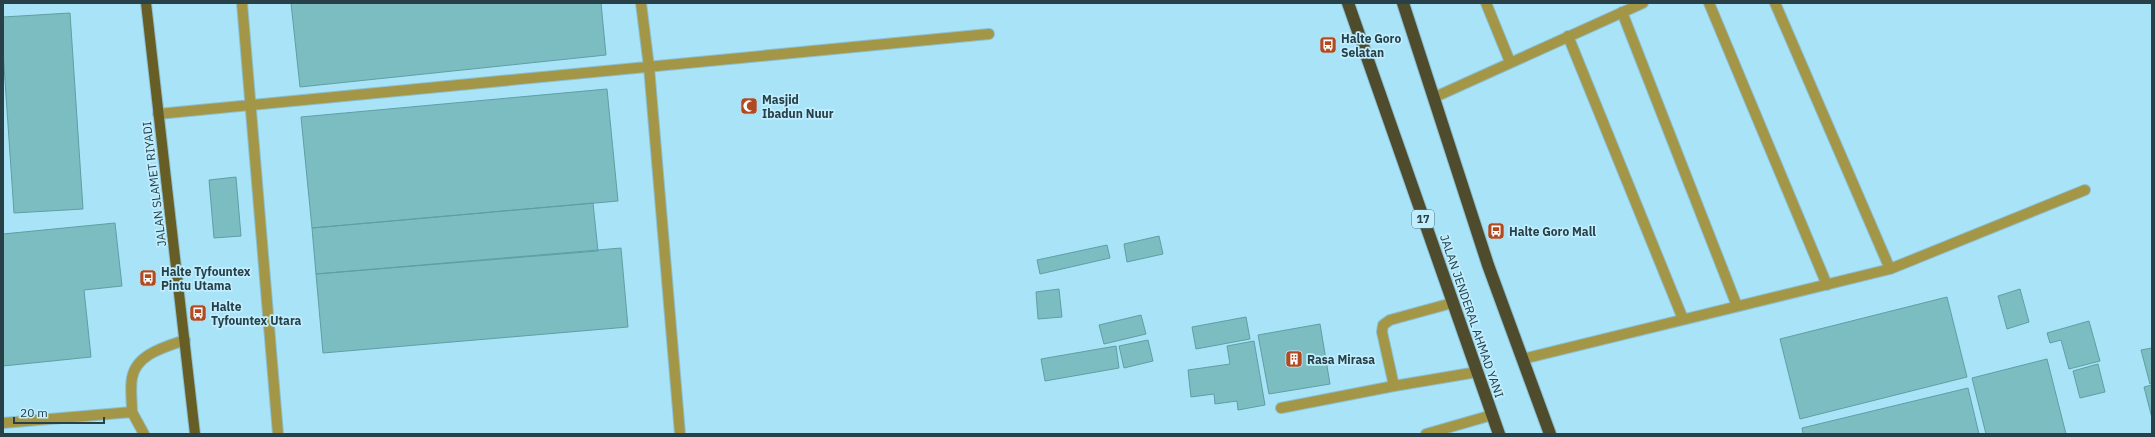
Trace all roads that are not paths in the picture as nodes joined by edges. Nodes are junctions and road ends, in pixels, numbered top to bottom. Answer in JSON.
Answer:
{"nodes":[{"id":1,"x":146,"y":3,"type":"edge"},
{"id":2,"x":242,"y":3,"type":"edge"},
{"id":3,"x":641,"y":3,"type":"edge"},
{"id":4,"x":1348,"y":3,"type":"edge"},
{"id":5,"x":1403,"y":3,"type":"edge"},
{"id":6,"x":1486,"y":3,"type":"edge"},
{"id":7,"x":1643,"y":3,"type":"edge"},
{"id":8,"x":1709,"y":3,"type":"edge"},
{"id":9,"x":1775,"y":3,"type":"edge"},
{"id":10,"x":1622,"y":12,"type":"junction"},
{"id":11,"x":989,"y":34,"type":"dead end"},
{"id":12,"x":1568,"y":36,"type":"junction"},
{"id":13,"x":1510,"y":62,"type":"junction"},
{"id":14,"x":649,"y":68,"type":"junction"},
{"id":15,"x":1435,"y":97,"type":"junction"},
{"id":16,"x":250,"y":105,"type":"junction"},
{"id":17,"x":158,"y":114,"type":"junction"},
{"id":18,"x":2085,"y":190,"type":"dead end"},
{"id":19,"x":1890,"y":269,"type":"junction"},
{"id":20,"x":1827,"y":285,"type":"junction"},
{"id":21,"x":1452,"y":303,"type":"junction"},
{"id":22,"x":1737,"y":306,"type":"junction"},
{"id":23,"x":1683,"y":319,"type":"junction"},
{"id":24,"x":185,"y":340,"type":"junction"},
{"id":25,"x":1523,"y":359,"type":"junction"},
{"id":26,"x":1477,"y":372,"type":"junction"},
{"id":27,"x":1394,"y":386,"type":"junction"},
{"id":28,"x":1281,"y":408,"type":"dead end"},
{"id":29,"x":132,"y":412,"type":"junction"},
{"id":30,"x":1492,"y":415,"type":"junction"},
{"id":31,"x":3,"y":423,"type":"edge"},
{"id":32,"x":144,"y":434,"type":"edge"},
{"id":33,"x":194,"y":434,"type":"edge"},
{"id":34,"x":278,"y":434,"type":"edge"},
{"id":35,"x":680,"y":434,"type":"edge"},
{"id":36,"x":1426,"y":434,"type":"edge"},
{"id":37,"x":1499,"y":434,"type":"edge"},
{"id":38,"x":1550,"y":434,"type":"edge"}],
"edges":[{"from":1,"to":17,"type":"main road","name":"JALAN SLAMET RIYADI"},
{"from":2,"to":16,"type":"lane"},
{"from":3,"to":14,"type":"lane"},
{"from":4,"to":21,"type":"highway","name":"JALAN JENDERAL AHMAD YANI","number":"17"},
{"from":5,"to":15,"type":"highway"},
{"from":6,"to":13,"type":"lane"},
{"from":7,"to":10,"type":"lane"},
{"from":8,"to":20,"type":"lane"},
{"from":9,"to":19,"type":"lane"},
{"from":10,"to":12,"type":"lane"},
{"from":10,"to":22,"type":"lane"},
{"from":11,"to":14,"type":"lane"},
{"from":12,"to":13,"type":"lane"},
{"from":12,"to":23,"type":"lane"},
{"from":13,"to":15,"type":"lane"},
{"from":14,"to":16,"type":"lane"},
{"from":14,"to":35,"type":"lane"},
{"from":15,"to":25,"type":"highway"},
{"from":16,"to":17,"type":"lane"},
{"from":16,"to":34,"type":"lane"},
{"from":17,"to":24,"type":"main road","name":"JALAN SLAMET RIYADI"},
{"from":18,"to":19,"type":"lane"},
{"from":19,"to":20,"type":"lane"},
{"from":20,"to":22,"type":"lane"},
{"from":21,"to":26,"type":"highway","name":"JALAN JENDERAL AHMAD YANI","number":"17"},
{"from":21,"to":27,"type":"lane"},
{"from":22,"to":23,"type":"lane"},
{"from":23,"to":25,"type":"lane"},
{"from":24,"to":29,"type":"lane"},
{"from":24,"to":33,"type":"main road","name":"JALAN SLAMET RIYADI"},
{"from":25,"to":38,"type":"highway"},
{"from":26,"to":27,"type":"lane"},
{"from":26,"to":30,"type":"highway","name":"JALAN JENDERAL AHMAD YANI","number":"17"},
{"from":27,"to":28,"type":"lane"},
{"from":29,"to":31,"type":"lane"},
{"from":29,"to":32,"type":"lane"},
{"from":30,"to":36,"type":"lane"},
{"from":30,"to":37,"type":"highway","name":"JALAN JENDERAL AHMAD YANI","number":"17"}]}
